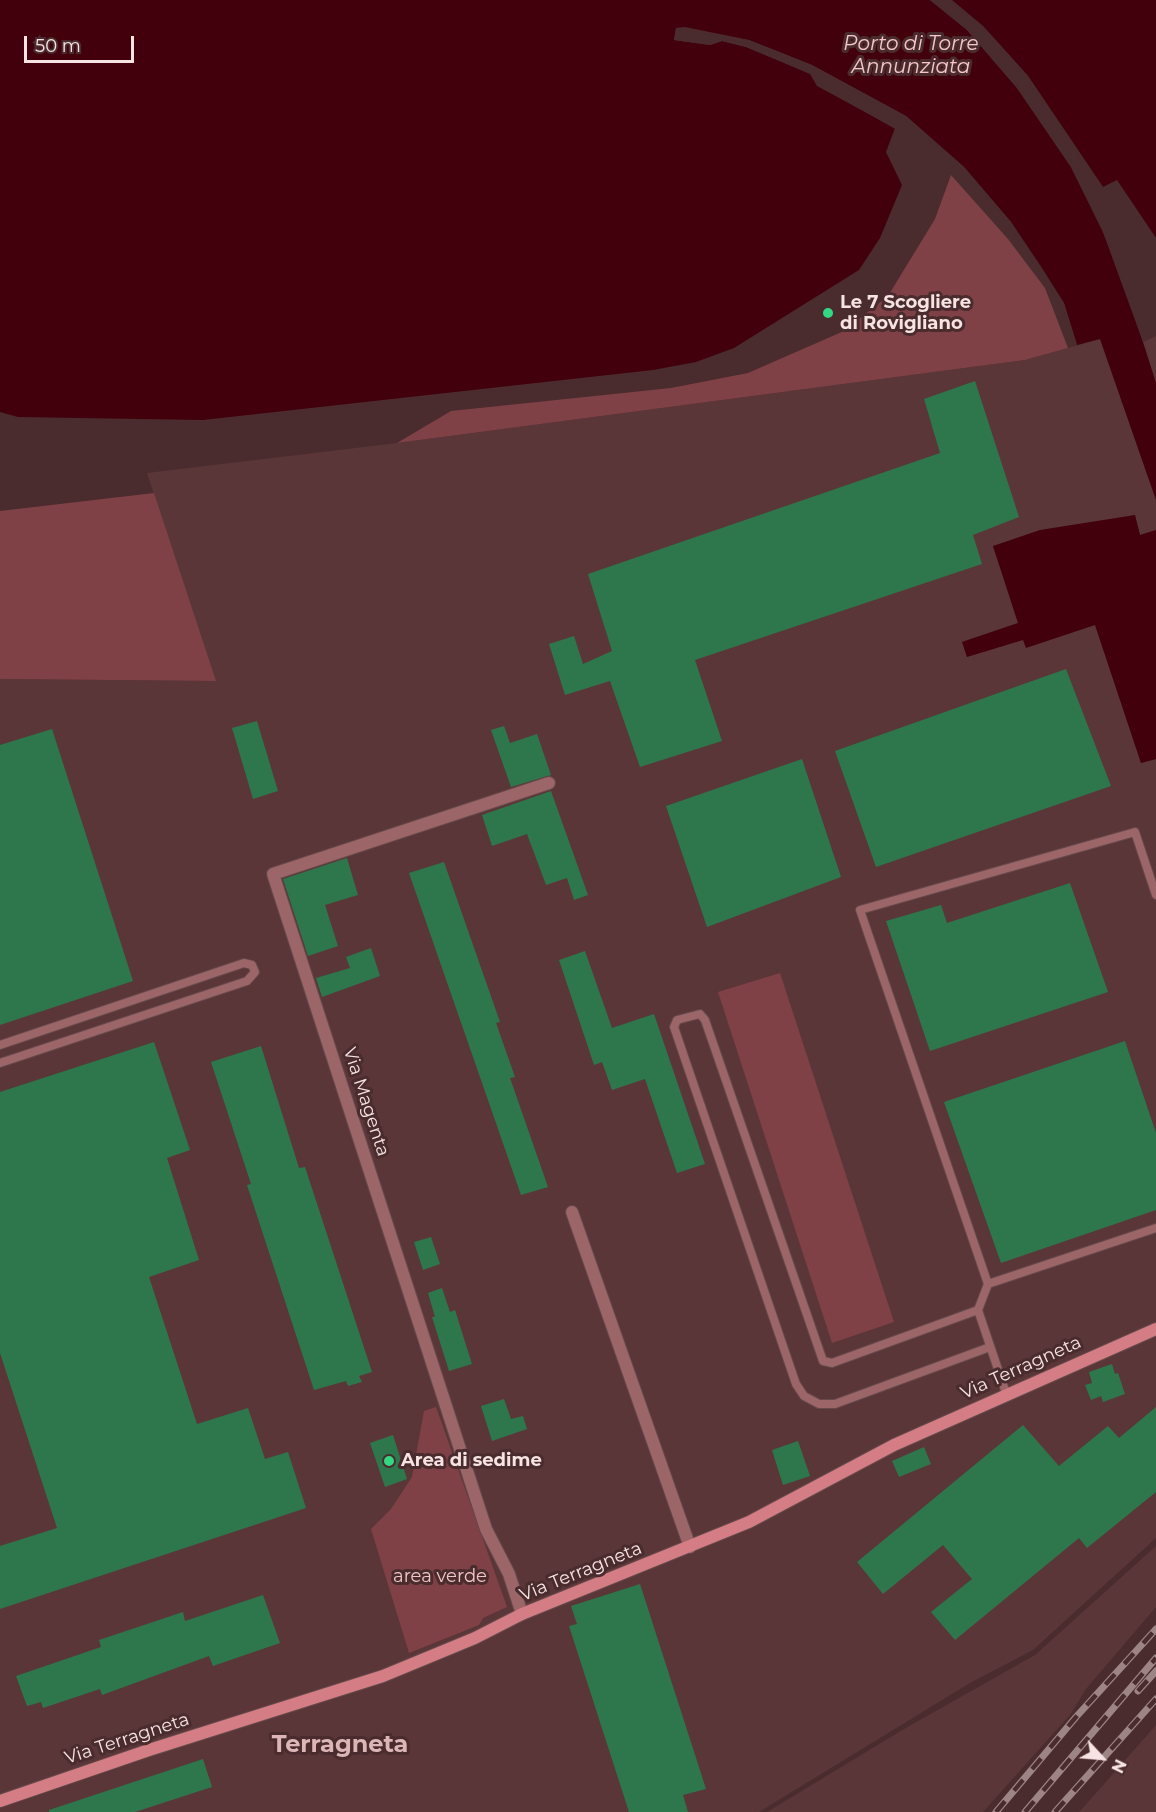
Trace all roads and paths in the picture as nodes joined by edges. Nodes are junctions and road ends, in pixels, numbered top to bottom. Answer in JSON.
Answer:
{"nodes":[{"id":1,"x":549,"y":783,"type":"dead end"},
{"id":2,"x":1156,"y":895,"type":"edge"},
{"id":3,"x":0,"y":1045,"type":"edge"},
{"id":4,"x":0,"y":1063,"type":"edge"},
{"id":5,"x":572,"y":1212,"type":"dead end"},
{"id":6,"x":1156,"y":1228,"type":"edge"},
{"id":7,"x":988,"y":1284,"type":"junction"},
{"id":8,"x":978,"y":1310,"type":"junction"},
{"id":9,"x":1156,"y":1329,"type":"edge"},
{"id":10,"x":990,"y":1347,"type":"junction"},
{"id":11,"x":1006,"y":1393,"type":"junction"},
{"id":12,"x":690,"y":1547,"type":"junction"},
{"id":13,"x":522,"y":1614,"type":"junction"},
{"id":14,"x":0,"y":1801,"type":"edge"}],
"edges":[{"from":1,"to":13,"type":"street","name":"Via Magenta"},
{"from":2,"to":7,"type":"lane"},
{"from":3,"to":4,"type":"lane"},
{"from":5,"to":12,"type":"street"},
{"from":6,"to":7,"type":"lane"},
{"from":7,"to":8,"type":"lane"},
{"from":8,"to":10,"type":"lane"},
{"from":8,"to":10,"type":"lane"},
{"from":9,"to":11,"type":"street","name":"Via Terragneta"},
{"from":10,"to":11,"type":"lane"},
{"from":11,"to":12,"type":"street","name":"Via Terragneta"},
{"from":12,"to":13,"type":"street","name":"Via Terragneta"},
{"from":13,"to":14,"type":"street","name":"Via Terragneta"}]}
